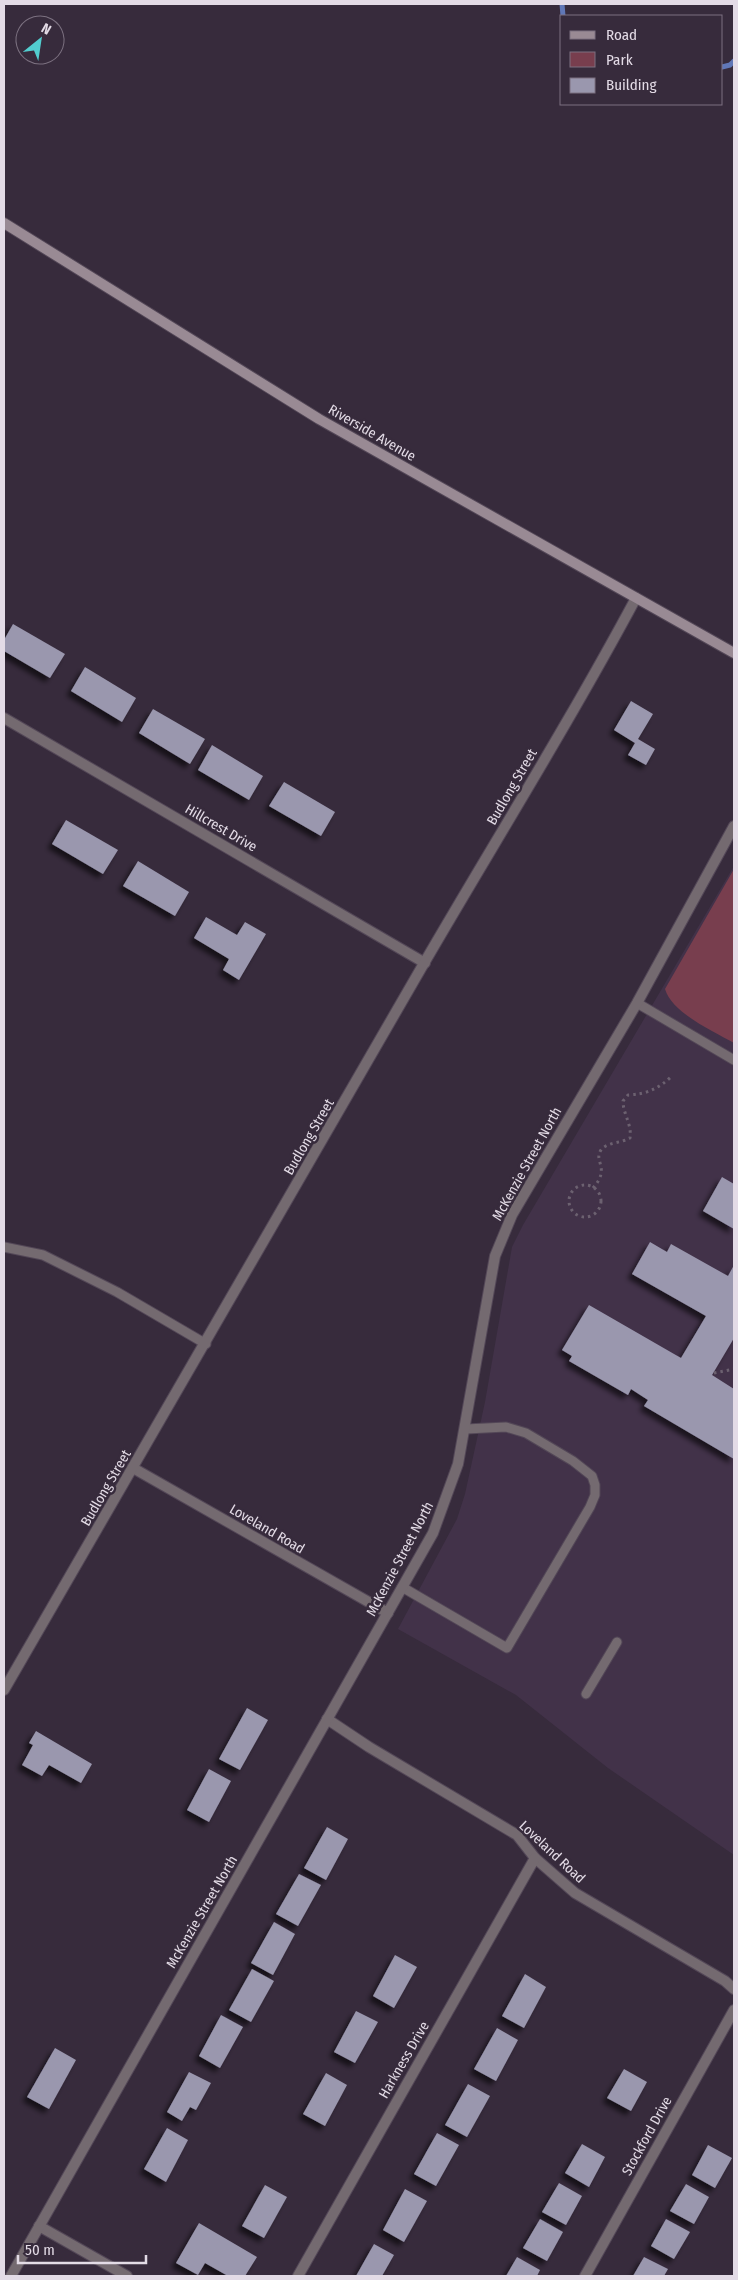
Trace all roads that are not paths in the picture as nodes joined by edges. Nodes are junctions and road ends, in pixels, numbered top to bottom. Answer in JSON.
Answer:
{"nodes":[{"id":1,"x":4,"y":223,"type":"edge"},
{"id":2,"x":636,"y":598,"type":"junction"},
{"id":3,"x":734,"y":653,"type":"edge"},
{"id":4,"x":4,"y":718,"type":"edge"},
{"id":5,"x":734,"y":826,"type":"edge"},
{"id":6,"x":424,"y":963,"type":"junction"},
{"id":7,"x":636,"y":1002,"type":"junction"},
{"id":8,"x":734,"y":1060,"type":"edge"},
{"id":9,"x":4,"y":1247,"type":"edge"},
{"id":10,"x":206,"y":1344,"type":"junction"},
{"id":11,"x":466,"y":1429,"type":"junction"},
{"id":12,"x":134,"y":1468,"type":"junction"},
{"id":13,"x":402,"y":1587,"type":"junction"},
{"id":14,"x":388,"y":1614,"type":"junction"},
{"id":15,"x":617,"y":1642,"type":"dead end"},
{"id":16,"x":4,"y":1690,"type":"edge"},
{"id":17,"x":586,"y":1694,"type":"dead end"},
{"id":18,"x":327,"y":1719,"type":"junction"},
{"id":19,"x":535,"y":1858,"type":"junction"},
{"id":20,"x":734,"y":1989,"type":"edge"},
{"id":21,"x":734,"y":2010,"type":"edge"},
{"id":22,"x":39,"y":2226,"type":"junction"},
{"id":23,"x":11,"y":2276,"type":"edge"},
{"id":24,"x":127,"y":2276,"type":"edge"},
{"id":25,"x":298,"y":2276,"type":"edge"},
{"id":26,"x":585,"y":2276,"type":"edge"}],
"edges":[{"from":1,"to":2,"type":"street","name":"Riverside Avenue"},
{"from":2,"to":3,"type":"street","name":"Riverside Avenue"},
{"from":2,"to":6,"type":"street","name":"Budlong Street"},
{"from":4,"to":6,"type":"street","name":"Hillcrest Drive"},
{"from":5,"to":7,"type":"street","name":"McKenzie Street North"},
{"from":6,"to":10,"type":"street","name":"Budlong Street"},
{"from":7,"to":8,"type":"lane"},
{"from":7,"to":11,"type":"street","name":"McKenzie Street North"},
{"from":9,"to":10,"type":"lane"},
{"from":10,"to":12,"type":"street","name":"Budlong Street"},
{"from":11,"to":13,"type":"street","name":"McKenzie Street North"},
{"from":11,"to":13,"type":"lane"},
{"from":12,"to":14,"type":"street","name":"Loveland Road"},
{"from":12,"to":16,"type":"street","name":"Budlong Street"},
{"from":13,"to":14,"type":"street","name":"McKenzie Street North"},
{"from":14,"to":18,"type":"street","name":"McKenzie Street North"},
{"from":15,"to":17,"type":"lane"},
{"from":18,"to":19,"type":"street","name":"Loveland Road"},
{"from":18,"to":22,"type":"street","name":"McKenzie Street North"},
{"from":19,"to":20,"type":"street","name":"Loveland Road"},
{"from":19,"to":25,"type":"street","name":"Harkness Drive"},
{"from":21,"to":26,"type":"street","name":"Stockford Drive"},
{"from":22,"to":23,"type":"street","name":"McKenzie Street North"},
{"from":22,"to":24,"type":"street"}]}
